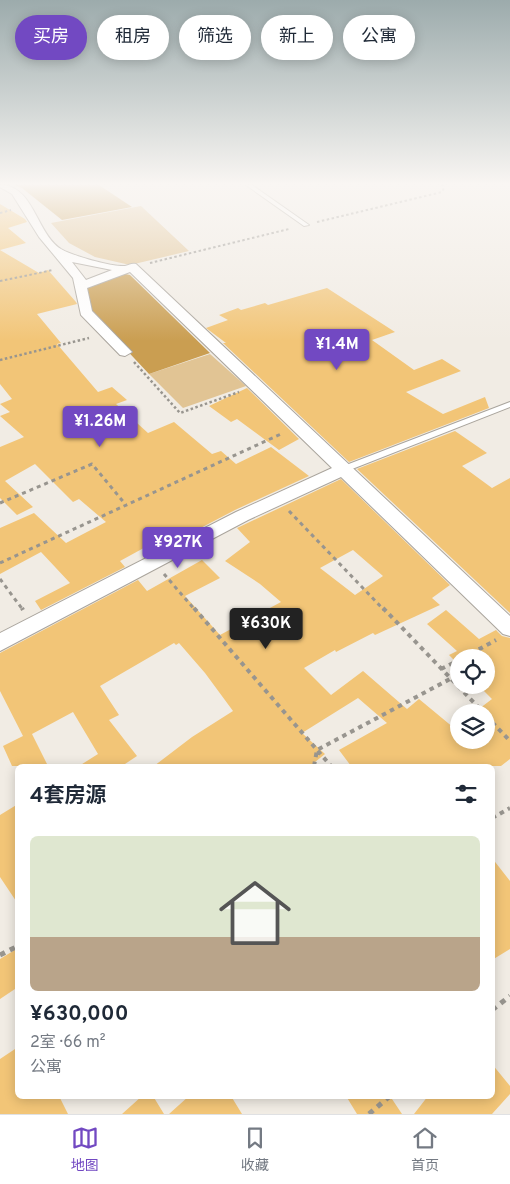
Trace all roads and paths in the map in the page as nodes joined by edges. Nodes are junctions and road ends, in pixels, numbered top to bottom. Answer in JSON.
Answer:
{"nodes":[{"id":1,"x":45,"y":237,"type":"edge"},
{"id":2,"x":55,"y":249,"type":"junction"},
{"id":3,"x":70,"y":266,"type":"junction"},
{"id":4,"x":124,"y":269,"type":"dead end"},
{"id":5,"x":0,"y":281,"type":"edge"},
{"id":6,"x":81,"y":286,"type":"junction"},
{"id":7,"x":106,"y":333,"type":"junction"},
{"id":8,"x":125,"y":352,"type":"joint"},
{"id":9,"x":0,"y":360,"type":"edge"},
{"id":10,"x":256,"y":386,"type":"junction"},
{"id":11,"x":510,"y":404,"type":"edge"},
{"id":12,"x":298,"y":426,"type":"junction"},
{"id":13,"x":344,"y":469,"type":"junction"},
{"id":14,"x":278,"y":500,"type":"junction"},
{"id":15,"x":0,"y":503,"type":"edge"},
{"id":16,"x":126,"y":505,"type":"junction"},
{"id":17,"x":154,"y":562,"type":"junction"},
{"id":18,"x":0,"y":563,"type":"edge"},
{"id":19,"x":0,"y":579,"type":"edge"},
{"id":20,"x":34,"y":625,"type":"junction"},
{"id":21,"x":506,"y":632,"type":"edge"},
{"id":22,"x":0,"y":643,"type":"edge"},
{"id":23,"x":478,"y":649,"type":"edge"},
{"id":24,"x":450,"y":664,"type":"edge"},
{"id":25,"x":441,"y":669,"type":"junction"},
{"id":26,"x":450,"y":679,"type":"joint"},
{"id":27,"x":465,"y":694,"type":"edge"},
{"id":28,"x":475,"y":704,"type":"edge"},
{"id":29,"x":495,"y":725,"type":"edge"},
{"id":30,"x":510,"y":741,"type":"edge"},
{"id":31,"x":317,"y":750,"type":"junction"},
{"id":32,"x":314,"y":764,"type":"edge"},
{"id":33,"x":329,"y":764,"type":"edge"},
{"id":34,"x":510,"y":808,"type":"edge"},
{"id":35,"x":495,"y":816,"type":"edge"},
{"id":36,"x":15,"y":948,"type":"edge"},
{"id":37,"x":0,"y":955,"type":"edge"},
{"id":38,"x":510,"y":996,"type":"edge"},
{"id":39,"x":495,"y":1008,"type":"edge"},
{"id":40,"x":386,"y":1099,"type":"edge"},
{"id":41,"x":369,"y":1114,"type":"edge"}],
"edges":[{"from":1,"to":2,"type":"street"},
{"from":2,"to":3,"type":"street"},
{"from":2,"to":4,"type":"street"},
{"from":3,"to":5,"type":"path"},
{"from":3,"to":6,"type":"street"},
{"from":6,"to":7,"type":"street"},
{"from":6,"to":10,"type":"street"},
{"from":7,"to":8,"type":"street"},
{"from":7,"to":9,"type":"path"},
{"from":8,"to":10,"type":"path"},
{"from":10,"to":12,"type":"street"},
{"from":11,"to":13,"type":"lane"},
{"from":12,"to":13,"type":"street"},
{"from":12,"to":16,"type":"path"},
{"from":13,"to":14,"type":"street"},
{"from":13,"to":21,"type":"street"},
{"from":14,"to":17,"type":"street"},
{"from":14,"to":25,"type":"path"},
{"from":15,"to":16,"type":"path"},
{"from":16,"to":18,"type":"path"},
{"from":17,"to":20,"type":"street"},
{"from":17,"to":31,"type":"path"},
{"from":19,"to":20,"type":"path"},
{"from":20,"to":22,"type":"street"},
{"from":21,"to":23,"type":"path"},
{"from":24,"to":25,"type":"path"},
{"from":25,"to":26,"type":"path"},
{"from":26,"to":31,"type":"path"},
{"from":27,"to":28,"type":"path"},
{"from":29,"to":30,"type":"path"},
{"from":31,"to":32,"type":"path"},
{"from":31,"to":33,"type":"path"},
{"from":34,"to":35,"type":"path"},
{"from":36,"to":37,"type":"path"},
{"from":38,"to":39,"type":"path"},
{"from":40,"to":41,"type":"path"}]}
